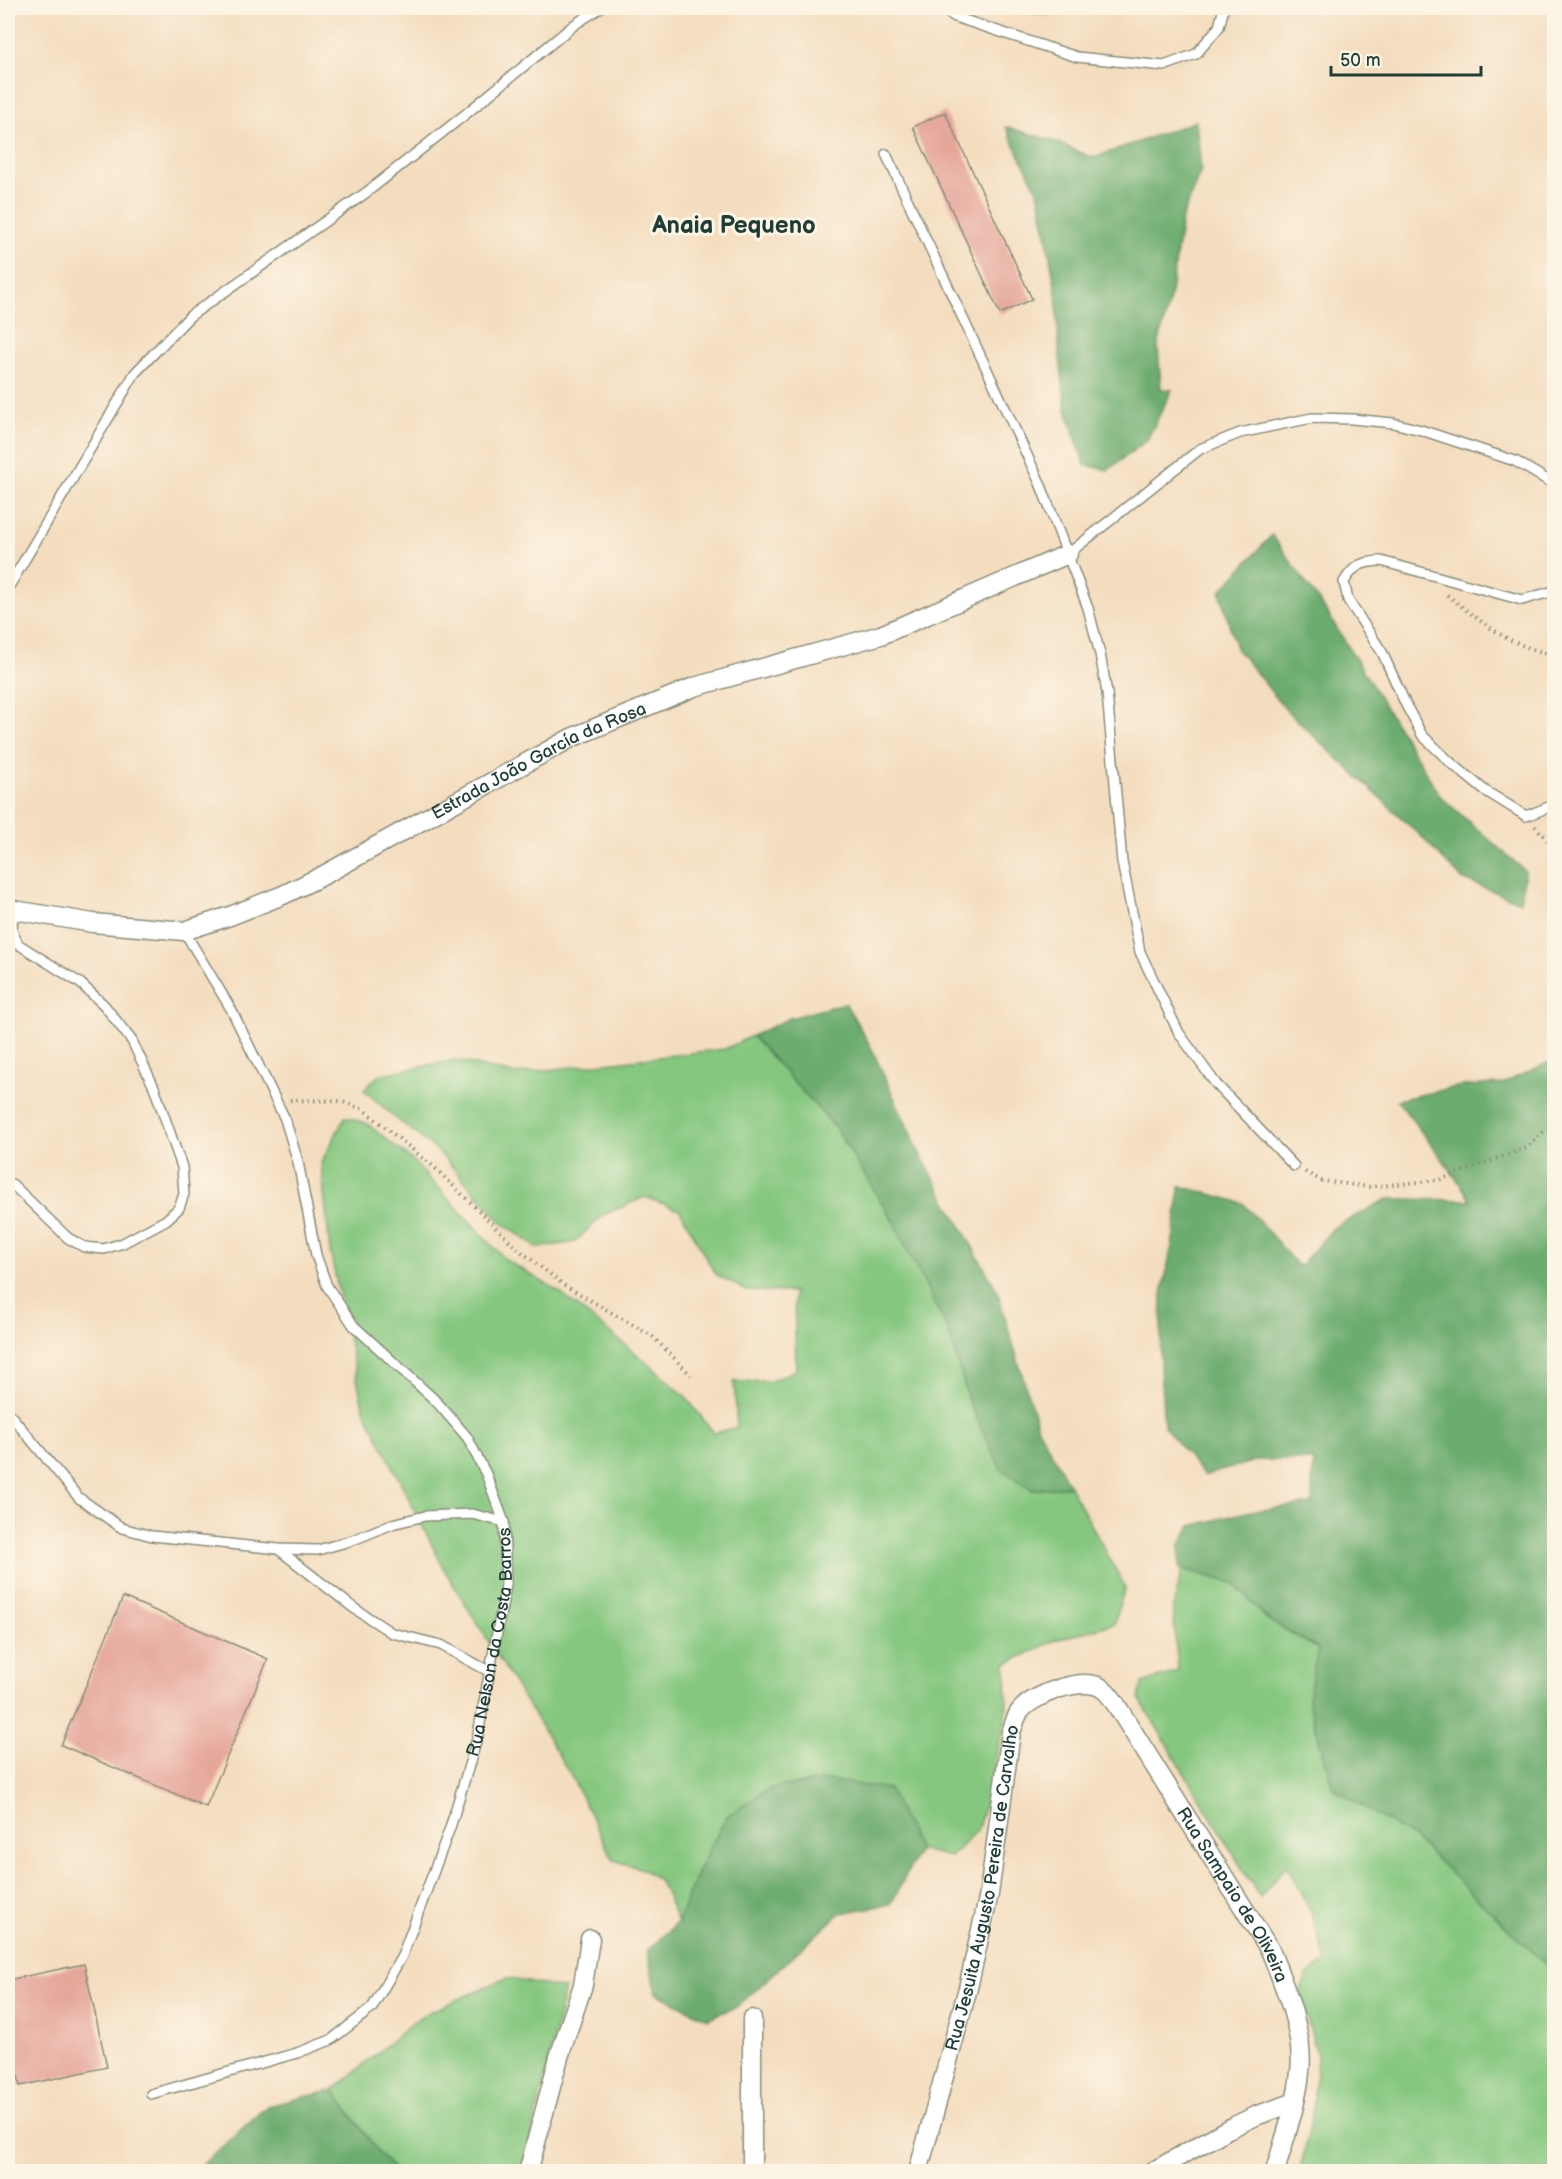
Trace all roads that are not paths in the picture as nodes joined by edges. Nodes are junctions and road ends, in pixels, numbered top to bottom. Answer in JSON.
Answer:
{"nodes":[{"id":1,"x":600,"y":8,"type":"edge"},
{"id":2,"x":941,"y":8,"type":"edge"},
{"id":3,"x":1224,"y":8,"type":"edge"},
{"id":4,"x":886,"y":154,"type":"dead end"},
{"id":5,"x":1554,"y":484,"type":"edge"},
{"id":6,"x":1068,"y":554,"type":"junction"},
{"id":7,"x":8,"y":588,"type":"edge"},
{"id":8,"x":1554,"y":591,"type":"edge"},
{"id":9,"x":1554,"y":805,"type":"edge"},
{"id":10,"x":10,"y":909,"type":"edge"},
{"id":11,"x":184,"y":931,"type":"junction"},
{"id":12,"x":1294,"y":1166,"type":"road end"},
{"id":13,"x":12,"y":1184,"type":"dead end"},
{"id":14,"x":8,"y":1413,"type":"edge"},
{"id":15,"x":504,"y":1522,"type":"junction"},
{"id":16,"x":278,"y":1549,"type":"junction"},
{"id":17,"x":490,"y":1672,"type":"junction"},
{"id":18,"x":1115,"y":1703,"type":"joint"},
{"id":19,"x":590,"y":1939,"type":"dead end"},
{"id":20,"x":752,"y":2019,"type":"dead end"},
{"id":21,"x":151,"y":2094,"type":"dead end"},
{"id":22,"x":1293,"y":2103,"type":"junction"},
{"id":23,"x":528,"y":2172,"type":"edge"},
{"id":24,"x":752,"y":2172,"type":"edge"},
{"id":25,"x":918,"y":2172,"type":"edge"},
{"id":26,"x":1152,"y":2172,"type":"edge"},
{"id":27,"x":1275,"y":2172,"type":"edge"}],
"edges":[{"from":1,"to":7,"type":"lane"},
{"from":2,"to":3,"type":"lane"},
{"from":4,"to":6,"type":"lane"},
{"from":5,"to":6,"type":"lane"},
{"from":6,"to":11,"type":"street","name":"Estrada João García da Rosa"},
{"from":6,"to":12,"type":"lane"},
{"from":8,"to":9,"type":"lane"},
{"from":10,"to":11,"type":"street","name":"Estrada João García da Rosa"},
{"from":10,"to":13,"type":"lane"},
{"from":11,"to":15,"type":"lane","name":"Rua Nelson da Costa Barros"},
{"from":14,"to":16,"type":"lane"},
{"from":15,"to":16,"type":"lane"},
{"from":15,"to":17,"type":"lane","name":"Rua Nelson da Costa Barros"},
{"from":16,"to":17,"type":"lane"},
{"from":17,"to":21,"type":"lane","name":"Rua Nelson da Costa Barros"},
{"from":18,"to":22,"type":"street","name":"Rua Sampaio de Oliveira"},
{"from":18,"to":25,"type":"street","name":"Rua Jesuita Augusto Pereira de Carvalho"},
{"from":19,"to":23,"type":"street"},
{"from":20,"to":24,"type":"street"},
{"from":22,"to":26,"type":"street"},
{"from":22,"to":27,"type":"street","name":"Rua Sampaio de Oliveira"}]}
